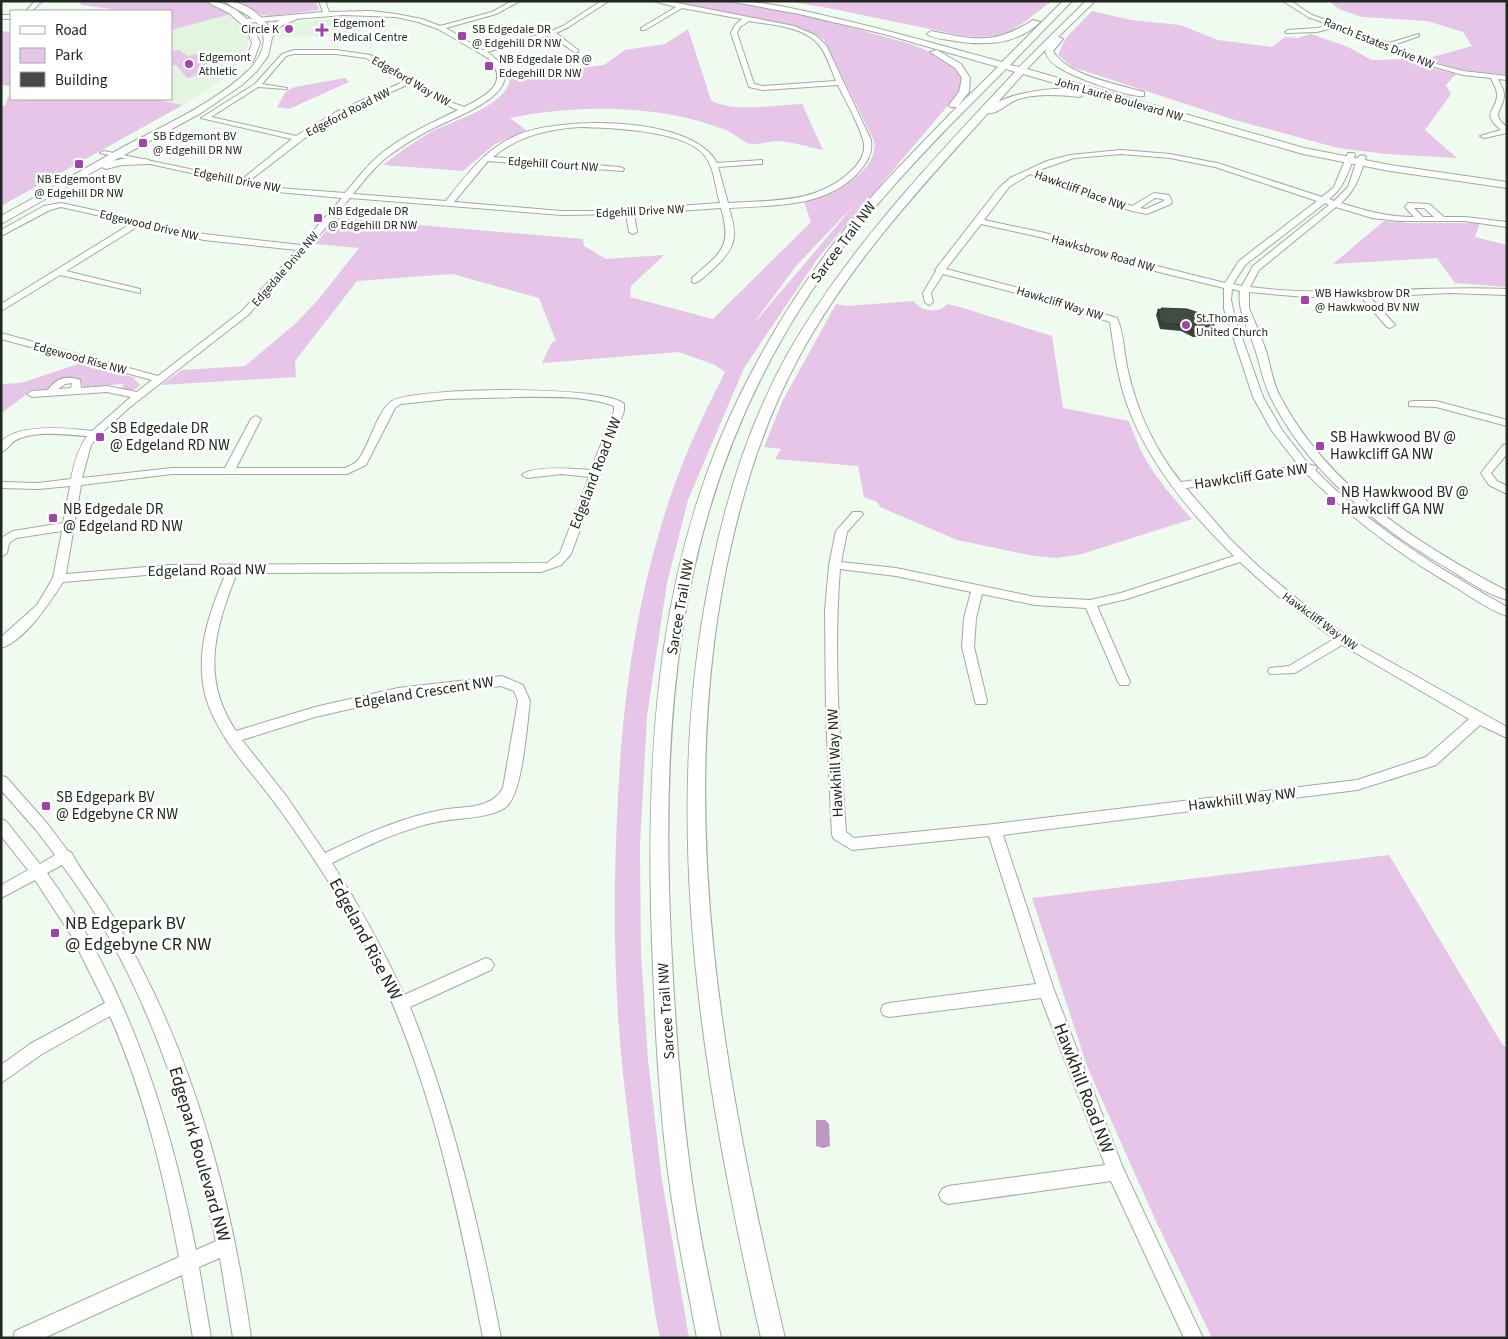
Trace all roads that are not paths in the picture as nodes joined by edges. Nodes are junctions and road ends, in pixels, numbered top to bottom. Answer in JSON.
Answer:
{"nodes":[{"id":1,"x":39,"y":1,"type":"edge"},
{"id":2,"x":209,"y":1,"type":"edge"},
{"id":3,"x":228,"y":1,"type":"edge"},
{"id":4,"x":322,"y":1,"type":"edge"},
{"id":5,"x":517,"y":1,"type":"edge"},
{"id":6,"x":606,"y":1,"type":"edge"},
{"id":7,"x":656,"y":1,"type":"edge"},
{"id":8,"x":733,"y":1,"type":"edge"},
{"id":9,"x":764,"y":1,"type":"edge"},
{"id":10,"x":1068,"y":1,"type":"edge"},
{"id":11,"x":1091,"y":1,"type":"edge"},
{"id":12,"x":1286,"y":1,"type":"edge"},
{"id":13,"x":680,"y":6,"type":"junction"},
{"id":14,"x":1060,"y":9,"type":"junction"},
{"id":15,"x":30,"y":10,"type":"edge"},
{"id":16,"x":1081,"y":10,"type":"junction"},
{"id":17,"x":326,"y":15,"type":"junction"},
{"id":18,"x":746,"y":18,"type":"junction"},
{"id":19,"x":293,"y":19,"type":"junction"},
{"id":20,"x":261,"y":21,"type":"junction"},
{"id":21,"x":855,"y":21,"type":"junction"},
{"id":22,"x":248,"y":23,"type":"junction"},
{"id":23,"x":1337,"y":26,"type":"junction"},
{"id":24,"x":440,"y":28,"type":"junction"},
{"id":25,"x":906,"y":28,"type":"dead end"},
{"id":26,"x":643,"y":30,"type":"dead end"},
{"id":27,"x":922,"y":32,"type":"dead end"},
{"id":28,"x":1288,"y":32,"type":"dead end"},
{"id":29,"x":551,"y":33,"type":"junction"},
{"id":30,"x":1417,"y":35,"type":"dead end"},
{"id":31,"x":268,"y":37,"type":"junction"},
{"id":32,"x":1388,"y":45,"type":"junction"},
{"id":33,"x":576,"y":51,"type":"dead end"},
{"id":34,"x":482,"y":52,"type":"junction"},
{"id":35,"x":1014,"y":66,"type":"junction"},
{"id":36,"x":1494,"y":77,"type":"junction"},
{"id":37,"x":1507,"y":78,"type":"edge"},
{"id":38,"x":410,"y":81,"type":"junction"},
{"id":39,"x":841,"y":83,"type":"junction"},
{"id":40,"x":257,"y":85,"type":"junction"},
{"id":41,"x":284,"y":88,"type":"dead end"},
{"id":42,"x":465,"y":110,"type":"junction"},
{"id":43,"x":1187,"y":110,"type":"junction"},
{"id":44,"x":1159,"y":111,"type":"junction"},
{"id":45,"x":1507,"y":131,"type":"edge"},
{"id":46,"x":1484,"y":136,"type":"dead end"},
{"id":47,"x":297,"y":138,"type":"junction"},
{"id":48,"x":104,"y":153,"type":"junction"},
{"id":49,"x":116,"y":155,"type":"junction"},
{"id":50,"x":486,"y":159,"type":"junction"},
{"id":51,"x":911,"y":159,"type":"junction"},
{"id":52,"x":939,"y":160,"type":"junction"},
{"id":53,"x":1361,"y":160,"type":"junction"},
{"id":54,"x":145,"y":162,"type":"junction"},
{"id":55,"x":758,"y":162,"type":"dead end"},
{"id":56,"x":1348,"y":162,"type":"junction"},
{"id":57,"x":714,"y":164,"type":"junction"},
{"id":58,"x":620,"y":169,"type":"dead end"},
{"id":59,"x":89,"y":171,"type":"junction"},
{"id":60,"x":1029,"y":171,"type":"junction"},
{"id":61,"x":1507,"y":179,"type":"edge"},
{"id":62,"x":241,"y":183,"type":"junction"},
{"id":63,"x":1507,"y":185,"type":"edge"},
{"id":64,"x":348,"y":196,"type":"junction"},
{"id":65,"x":1322,"y":200,"type":"junction"},
{"id":66,"x":448,"y":204,"type":"junction"},
{"id":67,"x":1335,"y":205,"type":"junction"},
{"id":68,"x":725,"y":206,"type":"junction"},
{"id":69,"x":1132,"y":209,"type":"dead end"},
{"id":70,"x":1,"y":211,"type":"edge"},
{"id":71,"x":630,"y":212,"type":"junction"},
{"id":72,"x":1441,"y":218,"type":"junction"},
{"id":73,"x":1421,"y":219,"type":"junction"},
{"id":74,"x":1,"y":220,"type":"edge"},
{"id":75,"x":979,"y":221,"type":"junction"},
{"id":76,"x":138,"y":222,"type":"junction"},
{"id":77,"x":1507,"y":225,"type":"edge"},
{"id":78,"x":633,"y":232,"type":"dead end"},
{"id":79,"x":1,"y":234,"type":"edge"},
{"id":80,"x":304,"y":248,"type":"junction"},
{"id":81,"x":939,"y":270,"type":"junction"},
{"id":82,"x":59,"y":272,"type":"junction"},
{"id":83,"x":695,"y":280,"type":"dead end"},
{"id":84,"x":1227,"y":285,"type":"junction"},
{"id":85,"x":1246,"y":288,"type":"junction"},
{"id":86,"x":137,"y":292,"type":"dead end"},
{"id":87,"x":1507,"y":292,"type":"edge"},
{"id":88,"x":1363,"y":294,"type":"junction"},
{"id":89,"x":929,"y":302,"type":"dead end"},
{"id":90,"x":1,"y":308,"type":"edge"},
{"id":91,"x":1390,"y":325,"type":"dead end"},
{"id":92,"x":1,"y":336,"type":"edge"},
{"id":93,"x":158,"y":379,"type":"junction"},
{"id":94,"x":32,"y":394,"type":"dead end"},
{"id":95,"x":138,"y":396,"type":"junction"},
{"id":96,"x":1413,"y":404,"type":"dead end"},
{"id":97,"x":256,"y":419,"type":"dead end"},
{"id":98,"x":1507,"y":424,"type":"edge"},
{"id":99,"x":94,"y":434,"type":"junction"},
{"id":100,"x":1507,"y":447,"type":"edge"},
{"id":101,"x":1,"y":449,"type":"edge"},
{"id":102,"x":1323,"y":466,"type":"junction"},
{"id":103,"x":1307,"y":468,"type":"junction"},
{"id":104,"x":229,"y":471,"type":"junction"},
{"id":105,"x":595,"y":474,"type":"junction"},
{"id":106,"x":527,"y":475,"type":"dead end"},
{"id":107,"x":76,"y":482,"type":"junction"},
{"id":108,"x":1,"y":485,"type":"edge"},
{"id":109,"x":1178,"y":486,"type":"junction"},
{"id":110,"x":1507,"y":491,"type":"edge"},
{"id":111,"x":857,"y":514,"type":"dead end"},
{"id":112,"x":68,"y":526,"type":"junction"},
{"id":113,"x":1,"y":553,"type":"edge"},
{"id":114,"x":1243,"y":557,"type":"junction"},
{"id":115,"x":835,"y":565,"type":"junction"},
{"id":116,"x":233,"y":569,"type":"junction"},
{"id":117,"x":59,"y":578,"type":"junction"},
{"id":118,"x":977,"y":590,"type":"junction"},
{"id":119,"x":1507,"y":596,"type":"edge"},
{"id":120,"x":1090,"y":604,"type":"junction"},
{"id":121,"x":1507,"y":612,"type":"edge"},
{"id":122,"x":1343,"y":639,"type":"junction"},
{"id":123,"x":1,"y":644,"type":"edge"},
{"id":124,"x":1274,"y":671,"type":"dead end"},
{"id":125,"x":1124,"y":682,"type":"dead end"},
{"id":126,"x":981,"y":700,"type":"dead end"},
{"id":127,"x":1478,"y":719,"type":"junction"},
{"id":128,"x":1507,"y":733,"type":"edge"},
{"id":129,"x":234,"y":737,"type":"junction"},
{"id":130,"x":1,"y":781,"type":"edge"},
{"id":131,"x":1,"y":825,"type":"edge"},
{"id":132,"x":994,"y":830,"type":"junction"},
{"id":133,"x":66,"y":856,"type":"junction"},
{"id":134,"x":323,"y":860,"type":"junction"},
{"id":135,"x":38,"y":872,"type":"junction"},
{"id":136,"x":1,"y":892,"type":"edge"},
{"id":137,"x":486,"y":965,"type":"dead end"},
{"id":138,"x":1046,"y":990,"type":"junction"},
{"id":139,"x":400,"y":1004,"type":"junction"},
{"id":140,"x":114,"y":1006,"type":"junction"},
{"id":141,"x":889,"y":1010,"type":"dead end"},
{"id":142,"x":1,"y":1075,"type":"edge"},
{"id":143,"x":1116,"y":1172,"type":"junction"},
{"id":144,"x":948,"y":1195,"type":"dead end"},
{"id":145,"x":227,"y":1245,"type":"junction"},
{"id":146,"x":190,"y":1262,"type":"junction"},
{"id":147,"x":22,"y":1338,"type":"edge"},
{"id":148,"x":202,"y":1338,"type":"edge"},
{"id":149,"x":242,"y":1338,"type":"edge"},
{"id":150,"x":492,"y":1338,"type":"edge"},
{"id":151,"x":709,"y":1338,"type":"edge"},
{"id":152,"x":772,"y":1338,"type":"edge"},
{"id":153,"x":1194,"y":1338,"type":"edge"}],
"edges":[{"from":1,"to":15,"type":"street"},
{"from":2,"to":22,"type":"main road"},
{"from":3,"to":20,"type":"main road"},
{"from":4,"to":17,"type":"street"},
{"from":5,"to":24,"type":"street"},
{"from":6,"to":29,"type":"street"},
{"from":7,"to":13,"type":"street","name":"Edgehill Drive NW"},
{"from":8,"to":21,"type":"main road","name":"John Laurie Boulevard NW"},
{"from":9,"to":21,"type":"main road","name":"John Laurie Boulevard NW"},
{"from":10,"to":14,"type":"main road"},
{"from":11,"to":16,"type":"main road","name":"Sarcee Trail NW"},
{"from":12,"to":23,"type":"street","name":"Ranch Estates Drive NW"},
{"from":13,"to":18,"type":"street","name":"Edgehill Drive NW"},
{"from":13,"to":26,"type":"street"},
{"from":14,"to":27,"type":"main road"},
{"from":14,"to":35,"type":"main road"},
{"from":16,"to":35,"type":"main road","name":"Sarcee Trail NW"},
{"from":16,"to":43,"type":"main road"},
{"from":17,"to":19,"type":"street","name":"Edgedale Drive NW"},
{"from":17,"to":20,"type":"street","name":"Edgedale Drive NW"},
{"from":17,"to":24,"type":"street","name":"Edgedale Drive NW"},
{"from":18,"to":39,"type":"street","name":"Edgehill Drive NW"},
{"from":18,"to":39,"type":"street"},
{"from":19,"to":20,"type":"street","name":"Edgedale Drive NW"},
{"from":19,"to":31,"type":"main road"},
{"from":20,"to":22,"type":"street","name":"Edgedale Drive NW"},
{"from":20,"to":31,"type":"main road"},
{"from":21,"to":25,"type":"main road"},
{"from":21,"to":35,"type":"main road","name":"John Laurie Boulevard NW"},
{"from":21,"to":51,"type":"main road"},
{"from":22,"to":48,"type":"main road"},
{"from":23,"to":28,"type":"street"},
{"from":23,"to":32,"type":"street","name":"Ranch Estates Drive NW"},
{"from":24,"to":34,"type":"street","name":"Edgedale Drive NW"},
{"from":29,"to":33,"type":"street"},
{"from":29,"to":34,"type":"street"},
{"from":30,"to":32,"type":"street"},
{"from":31,"to":49,"type":"main road"},
{"from":32,"to":36,"type":"street","name":"Ranch Estates Drive NW"},
{"from":34,"to":42,"type":"street","name":"Edgedale Drive NW"},
{"from":35,"to":43,"type":"main road","name":"John Laurie Boulevard NW"},
{"from":35,"to":44,"type":"main road","name":"John Laurie Boulevard NW"},
{"from":35,"to":51,"type":"main road","name":"Sarcee Trail NW"},
{"from":35,"to":52,"type":"main road","name":"Sarcee Trail NW"},
{"from":36,"to":37,"type":"street","name":"Ranch Estates Drive NW"},
{"from":36,"to":45,"type":"street"},
{"from":38,"to":40,"type":"street","name":"Edgeford Way NW"},
{"from":38,"to":42,"type":"street","name":"Edgeford Way NW"},
{"from":38,"to":47,"type":"street","name":"Edgeford Road NW"},
{"from":39,"to":68,"type":"street","name":"Edgehill Drive NW"},
{"from":40,"to":41,"type":"street"},
{"from":40,"to":47,"type":"street","name":"Edgeford Way NW"},
{"from":42,"to":64,"type":"street","name":"Edgedale Drive NW"},
{"from":43,"to":56,"type":"main road","name":"John Laurie Boulevard NW"},
{"from":44,"to":52,"type":"main road"},
{"from":44,"to":56,"type":"main road","name":"John Laurie Boulevard NW"},
{"from":45,"to":46,"type":"street"},
{"from":47,"to":62,"type":"street","name":"Edgeford Road NW"},
{"from":48,"to":49,"type":"street","name":"Edgehill Drive NW"},
{"from":48,"to":70,"type":"main road"},
{"from":49,"to":54,"type":"street","name":"Edgehill Drive NW"},
{"from":49,"to":59,"type":"main road"},
{"from":50,"to":57,"type":"street"},
{"from":50,"to":58,"type":"street","name":"Edgehill Court NW"},
{"from":50,"to":66,"type":"street"},
{"from":51,"to":151,"type":"main road","name":"Sarcee Trail NW"},
{"from":52,"to":152,"type":"main road","name":"Sarcee Trail NW"},
{"from":53,"to":56,"type":"main road","name":"John Laurie Boulevard NW"},
{"from":53,"to":61,"type":"main road","name":"John Laurie Boulevard NW"},
{"from":53,"to":63,"type":"main road","name":"John Laurie Boulevard NW"},
{"from":53,"to":67,"type":"street"},
{"from":54,"to":59,"type":"main road"},
{"from":54,"to":62,"type":"street","name":"Edgehill Drive NW"},
{"from":55,"to":57,"type":"street"},
{"from":56,"to":65,"type":"street"},
{"from":57,"to":68,"type":"street"},
{"from":59,"to":74,"type":"main road"},
{"from":60,"to":65,"type":"street"},
{"from":60,"to":69,"type":"street","name":"Hawkcliff Place NW"},
{"from":60,"to":75,"type":"street"},
{"from":62,"to":64,"type":"street","name":"Edgehill Drive NW"},
{"from":64,"to":66,"type":"street","name":"Edgehill Drive NW"},
{"from":64,"to":80,"type":"street","name":"Edgedale Drive NW"},
{"from":65,"to":67,"type":"street"},
{"from":65,"to":84,"type":"street"},
{"from":66,"to":71,"type":"street","name":"Edgehill Drive NW"},
{"from":67,"to":73,"type":"street"},
{"from":67,"to":85,"type":"street"},
{"from":68,"to":71,"type":"street","name":"Edgehill Drive NW"},
{"from":68,"to":83,"type":"street"},
{"from":71,"to":78,"type":"street"},
{"from":72,"to":73,"type":"street"},
{"from":72,"to":73,"type":"street"},
{"from":72,"to":77,"type":"street"},
{"from":75,"to":81,"type":"street"},
{"from":75,"to":84,"type":"street","name":"Hawksbrow Road NW"},
{"from":76,"to":79,"type":"street","name":"Edgewood Drive NW"},
{"from":76,"to":80,"type":"street","name":"Edgewood Drive NW"},
{"from":76,"to":82,"type":"street"},
{"from":80,"to":93,"type":"street","name":"Edgedale Drive NW"},
{"from":81,"to":89,"type":"street"},
{"from":81,"to":109,"type":"street","name":"Hawkcliff Way NW"},
{"from":82,"to":86,"type":"street"},
{"from":82,"to":90,"type":"street"},
{"from":84,"to":85,"type":"street","name":"Hawksbrow Road NW"},
{"from":84,"to":103,"type":"street"},
{"from":85,"to":88,"type":"street","name":"Hawksbrow Road NW"},
{"from":85,"to":102,"type":"street"},
{"from":87,"to":88,"type":"street","name":"Hawksbrow Road NW"},
{"from":88,"to":91,"type":"street"},
{"from":92,"to":93,"type":"street","name":"Edgewood Rise NW"},
{"from":93,"to":95,"type":"street","name":"Edgedale Drive NW"},
{"from":94,"to":95,"type":"street"},
{"from":95,"to":99,"type":"street","name":"Edgedale Drive NW"},
{"from":96,"to":98,"type":"street"},
{"from":97,"to":104,"type":"street"},
{"from":99,"to":101,"type":"street"},
{"from":99,"to":107,"type":"street","name":"Edgedale Drive NW"},
{"from":100,"to":110,"type":"street"},
{"from":102,"to":103,"type":"street","name":"Hawkcliff Gate NW"},
{"from":102,"to":119,"type":"street"},
{"from":103,"to":109,"type":"street","name":"Hawkcliff Gate NW"},
{"from":103,"to":121,"type":"street"},
{"from":104,"to":105,"type":"street","name":"Edgeland Road NW"},
{"from":104,"to":107,"type":"street","name":"Edgeland Road NW"},
{"from":105,"to":106,"type":"street"},
{"from":105,"to":116,"type":"street","name":"Edgeland Road NW"},
{"from":107,"to":108,"type":"street","name":"Edgeland Road NW"},
{"from":107,"to":112,"type":"street","name":"Edgedale Drive NW"},
{"from":109,"to":114,"type":"street","name":"Hawkcliff Way NW"},
{"from":111,"to":115,"type":"street"},
{"from":112,"to":113,"type":"street"},
{"from":112,"to":117,"type":"street","name":"Edgedale Drive NW"},
{"from":114,"to":120,"type":"street"},
{"from":114,"to":122,"type":"street","name":"Hawkcliff Way NW"},
{"from":115,"to":118,"type":"street"},
{"from":115,"to":132,"type":"street","name":"Hawkhill Way NW"},
{"from":116,"to":117,"type":"street","name":"Edgeland Road NW"},
{"from":116,"to":129,"type":"street","name":"Edgeland Rise NW"},
{"from":117,"to":123,"type":"street","name":"Edgedale Drive NW"},
{"from":118,"to":120,"type":"street"},
{"from":118,"to":126,"type":"street"},
{"from":120,"to":125,"type":"street"},
{"from":122,"to":124,"type":"street"},
{"from":122,"to":127,"type":"street","name":"Hawkcliff Way NW"},
{"from":127,"to":128,"type":"street","name":"Hawkcliff Way NW"},
{"from":127,"to":132,"type":"street","name":"Hawkhill Way NW"},
{"from":129,"to":134,"type":"street","name":"Edgeland Rise NW"},
{"from":129,"to":134,"type":"street","name":"Edgeland Crescent NW"},
{"from":130,"to":133,"type":"street","name":"Edgepark Boulevard NW"},
{"from":131,"to":135,"type":"street","name":"Edgepark Boulevard NW"},
{"from":132,"to":138,"type":"street","name":"Hawkhill Road NW"},
{"from":133,"to":135,"type":"street"},
{"from":133,"to":145,"type":"street","name":"Edgepark Boulevard NW"},
{"from":134,"to":139,"type":"street","name":"Edgeland Rise NW"},
{"from":135,"to":136,"type":"street"},
{"from":135,"to":140,"type":"street","name":"Edgepark Boulevard NW"},
{"from":137,"to":139,"type":"street"},
{"from":138,"to":141,"type":"street"},
{"from":138,"to":143,"type":"street","name":"Hawkhill Road NW"},
{"from":139,"to":150,"type":"street","name":"Edgeland Rise NW"},
{"from":140,"to":142,"type":"street"},
{"from":140,"to":146,"type":"street","name":"Edgepark Boulevard NW"},
{"from":143,"to":144,"type":"street"},
{"from":143,"to":153,"type":"street","name":"Hawkhill Road NW"},
{"from":145,"to":146,"type":"street"},
{"from":145,"to":149,"type":"street","name":"Edgepark Boulevard NW"},
{"from":146,"to":147,"type":"street"},
{"from":146,"to":148,"type":"street","name":"Edgepark Boulevard NW"}]}
